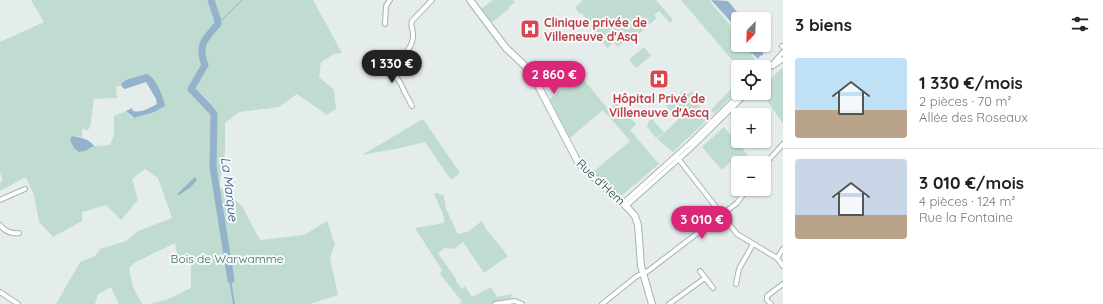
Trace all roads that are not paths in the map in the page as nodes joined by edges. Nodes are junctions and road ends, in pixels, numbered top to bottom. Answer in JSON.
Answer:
{"nodes":[{"id":1,"x":390,"y":0,"type":"edge"},
{"id":2,"x":432,"y":0,"type":"edge"},
{"id":3,"x":470,"y":0,"type":"edge"},
{"id":4,"x":385,"y":24,"type":"dead end"},
{"id":5,"x":783,"y":52,"type":"edge"},
{"id":6,"x":387,"y":58,"type":"dead end"},
{"id":7,"x":783,"y":59,"type":"edge"},
{"id":8,"x":394,"y":64,"type":"junction"},
{"id":9,"x":771,"y":67,"type":"joint"},
{"id":10,"x":734,"y":100,"type":"edge"},
{"id":11,"x":739,"y":100,"type":"edge"},
{"id":12,"x":412,"y":106,"type":"dead end"},
{"id":13,"x":783,"y":144,"type":"edge"},
{"id":14,"x":771,"y":157,"type":"edge"},
{"id":15,"x":677,"y":158,"type":"junction"},
{"id":16,"x":25,"y":189,"type":"dead end"},
{"id":17,"x":742,"y":196,"type":"edge"},
{"id":18,"x":0,"y":200,"type":"edge"},
{"id":19,"x":625,"y":204,"type":"junction"},
{"id":20,"x":722,"y":215,"type":"junction"},
{"id":21,"x":0,"y":224,"type":"edge"},
{"id":22,"x":20,"y":233,"type":"dead end"},
{"id":23,"x":752,"y":244,"type":"junction"},
{"id":24,"x":783,"y":249,"type":"edge"},
{"id":25,"x":777,"y":258,"type":"junction"},
{"id":26,"x":783,"y":266,"type":"edge"},
{"id":27,"x":700,"y":271,"type":"dead end"},
{"id":28,"x":643,"y":274,"type":"junction"},
{"id":29,"x":705,"y":278,"type":"junction"},
{"id":30,"x":736,"y":284,"type":"dead end"},
{"id":31,"x":783,"y":284,"type":"edge"},
{"id":32,"x":713,"y":288,"type":"dead end"},
{"id":33,"x":0,"y":292,"type":"edge"},
{"id":34,"x":18,"y":304,"type":"edge"},
{"id":35,"x":495,"y":304,"type":"edge"},
{"id":36,"x":522,"y":304,"type":"edge"},
{"id":37,"x":602,"y":304,"type":"edge"},
{"id":38,"x":652,"y":304,"type":"edge"},
{"id":39,"x":669,"y":304,"type":"edge"},
{"id":40,"x":771,"y":304,"type":"edge"}],
"edges":[{"from":1,"to":4,"type":"street"},
{"from":2,"to":8,"type":"street"},
{"from":3,"to":19,"type":"street","name":"Rue d'Hem"},
{"from":5,"to":9,"type":"street"},
{"from":6,"to":8,"type":"street"},
{"from":7,"to":9,"type":"street"},
{"from":8,"to":12,"type":"street"},
{"from":10,"to":15,"type":"street"},
{"from":11,"to":15,"type":"street"},
{"from":13,"to":14,"type":"street"},
{"from":15,"to":19,"type":"street"},
{"from":15,"to":20,"type":"street"},
{"from":16,"to":18,"type":"street"},
{"from":17,"to":20,"type":"street"},
{"from":19,"to":28,"type":"street","name":"Rue d'Hem"},
{"from":20,"to":23,"type":"street"},
{"from":20,"to":28,"type":"street"},
{"from":21,"to":22,"type":"street"},
{"from":23,"to":25,"type":"street"},
{"from":23,"to":30,"type":"street"},
{"from":24,"to":25,"type":"street"},
{"from":25,"to":26,"type":"street"},
{"from":27,"to":29,"type":"street"},
{"from":28,"to":37,"type":"street"},
{"from":28,"to":38,"type":"street","name":"Rue d'Hem"},
{"from":29,"to":32,"type":"street"},
{"from":29,"to":39,"type":"street"},
{"from":31,"to":40,"type":"street"},
{"from":33,"to":34,"type":"street"},
{"from":35,"to":36,"type":"street"}]}
